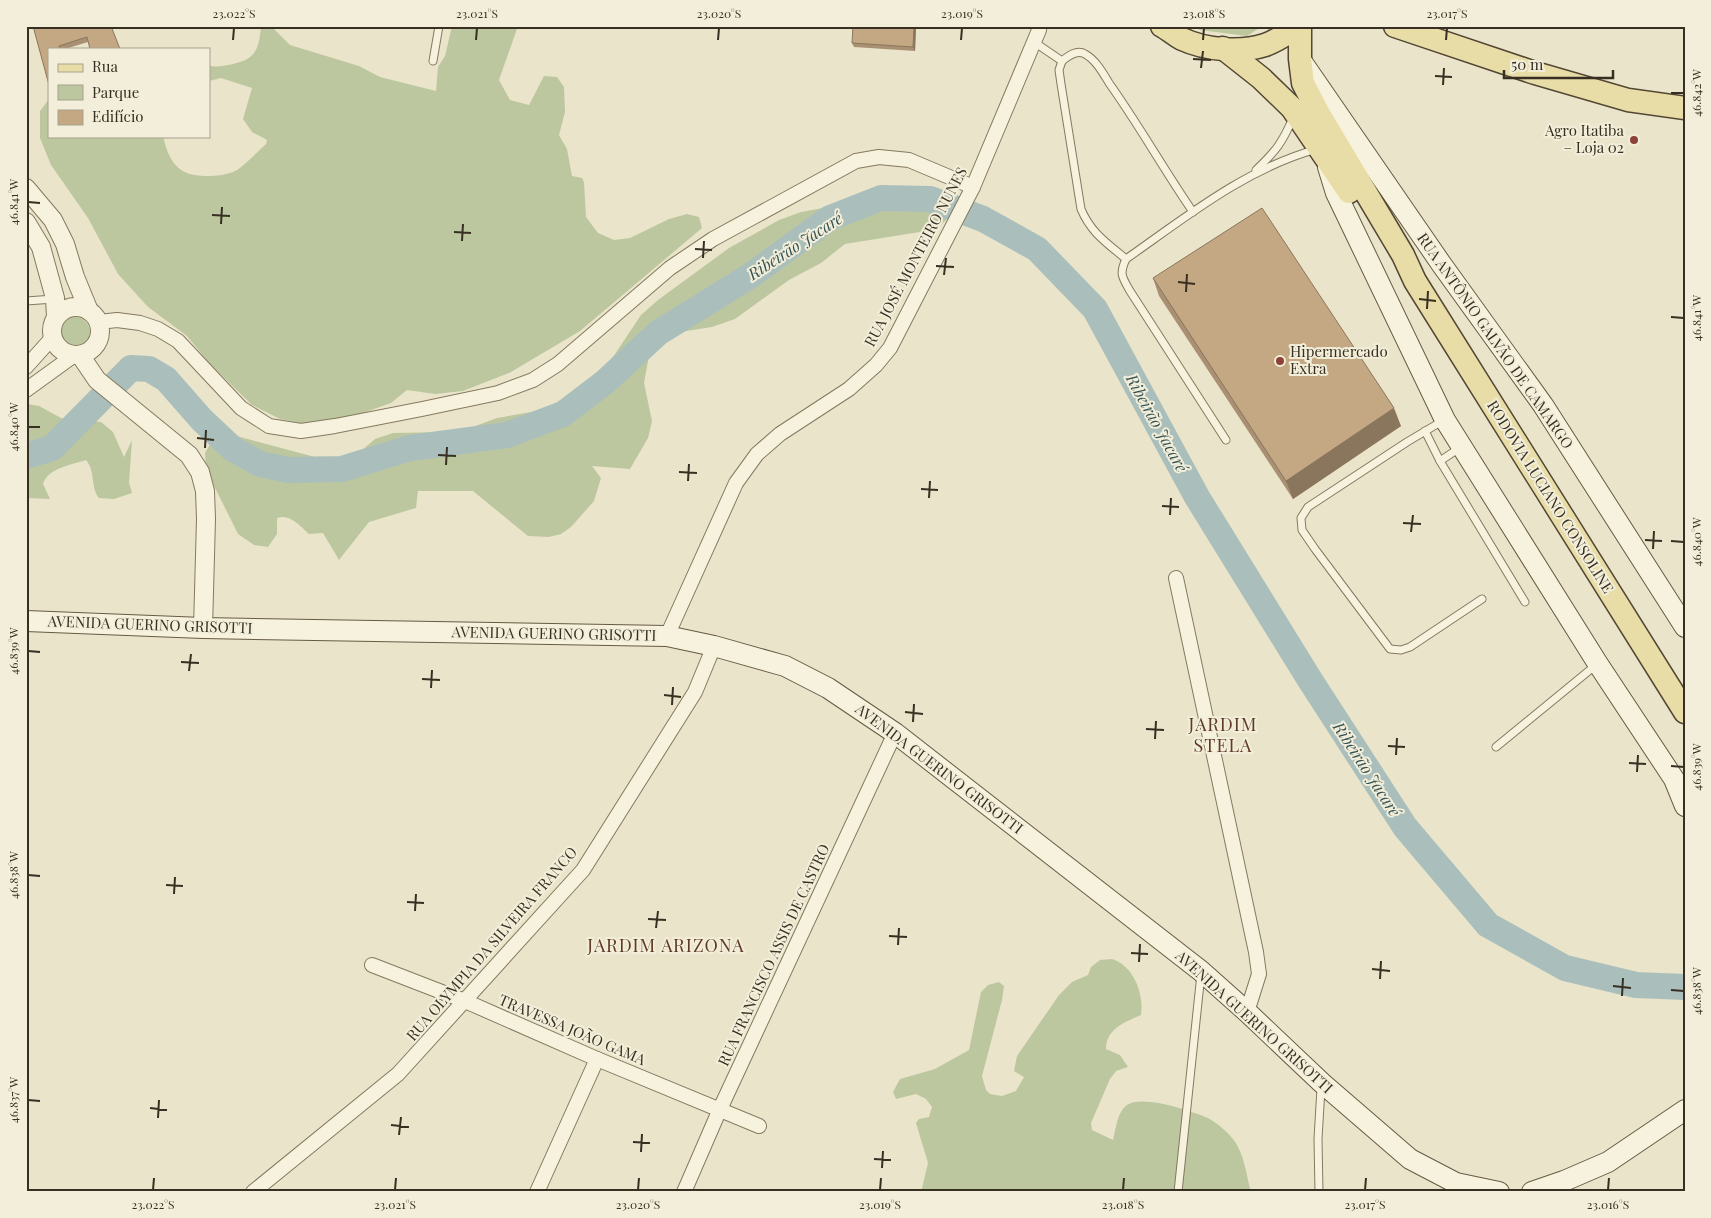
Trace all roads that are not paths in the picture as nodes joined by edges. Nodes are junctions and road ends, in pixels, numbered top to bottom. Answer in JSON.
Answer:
{"nodes":[{"id":1,"x":439,"y":26,"type":"edge"},
{"id":2,"x":1162,"y":26,"type":"edge"},
{"id":3,"x":1299,"y":26,"type":"edge"},
{"id":4,"x":1396,"y":26,"type":"edge"},
{"id":5,"x":1040,"y":31,"type":"edge"},
{"id":6,"x":1223,"y":48,"type":"junction"},
{"id":7,"x":1300,"y":59,"type":"junction"},
{"id":8,"x":433,"y":60,"type":"dead end"},
{"id":9,"x":1062,"y":61,"type":"junction"},
{"id":10,"x":1685,"y":108,"type":"edge"},
{"id":11,"x":1295,"y":113,"type":"junction"},
{"id":12,"x":1322,"y":152,"type":"junction"},
{"id":13,"x":1250,"y":175,"type":"junction"},
{"id":14,"x":974,"y":186,"type":"junction"},
{"id":15,"x":26,"y":188,"type":"edge"},
{"id":16,"x":1193,"y":212,"type":"junction"},
{"id":17,"x":26,"y":222,"type":"edge"},
{"id":18,"x":1126,"y":259,"type":"junction"},
{"id":19,"x":1415,"y":281,"type":"junction"},
{"id":20,"x":55,"y":298,"type":"junction"},
{"id":21,"x":26,"y":301,"type":"edge"},
{"id":22,"x":94,"y":316,"type":"junction"},
{"id":23,"x":56,"y":317,"type":"junction"},
{"id":24,"x":52,"y":338,"type":"junction"},
{"id":25,"x":76,"y":356,"type":"junction"},
{"id":26,"x":26,"y":367,"type":"edge"},
{"id":27,"x":26,"y":390,"type":"edge"},
{"id":28,"x":1445,"y":420,"type":"junction"},
{"id":29,"x":1425,"y":431,"type":"junction"},
{"id":30,"x":1226,"y":440,"type":"dead end"},
{"id":31,"x":1461,"y":447,"type":"junction"},
{"id":32,"x":1440,"y":461,"type":"junction"},
{"id":33,"x":1176,"y":578,"type":"dead end"},
{"id":34,"x":1482,"y":599,"type":"dead end"},
{"id":35,"x":1525,"y":602,"type":"dead end"},
{"id":36,"x":26,"y":621,"type":"edge"},
{"id":37,"x":1685,"y":627,"type":"edge"},
{"id":38,"x":202,"y":628,"type":"junction"},
{"id":39,"x":667,"y":636,"type":"junction"},
{"id":40,"x":714,"y":646,"type":"junction"},
{"id":41,"x":1598,"y":664,"type":"junction"},
{"id":42,"x":1685,"y":712,"type":"edge"},
{"id":43,"x":895,"y":733,"type":"junction"},
{"id":44,"x":1496,"y":747,"type":"dead end"},
{"id":45,"x":1685,"y":806,"type":"edge"},
{"id":46,"x":372,"y":965,"type":"dead end"},
{"id":47,"x":1201,"y":971,"type":"junction"},
{"id":48,"x":465,"y":1001,"type":"junction"},
{"id":49,"x":1248,"y":1012,"type":"junction"},
{"id":50,"x":597,"y":1059,"type":"junction"},
{"id":51,"x":1322,"y":1083,"type":"junction"},
{"id":52,"x":720,"y":1109,"type":"junction"},
{"id":53,"x":1685,"y":1110,"type":"edge"},
{"id":54,"x":759,"y":1126,"type":"dead end"},
{"id":55,"x":254,"y":1192,"type":"edge"},
{"id":56,"x":538,"y":1192,"type":"edge"},
{"id":57,"x":684,"y":1192,"type":"edge"},
{"id":58,"x":1178,"y":1192,"type":"edge"},
{"id":59,"x":1319,"y":1192,"type":"edge"},
{"id":60,"x":1499,"y":1192,"type":"edge"},
{"id":61,"x":1532,"y":1192,"type":"edge"}],
"edges":[{"from":1,"to":8,"type":"lane"},
{"from":2,"to":6,"type":"main road"},
{"from":3,"to":6,"type":"main road"},
{"from":3,"to":7,"type":"main road","name":"RODOVIA LUCIANO CONSOLINE"},
{"from":4,"to":10,"type":"main road"},
{"from":5,"to":9,"type":"lane"},
{"from":5,"to":14,"type":"street","name":"RUA JOSÉ MONTEIRO NUNES"},
{"from":6,"to":11,"type":"main road","name":"RODOVIA LUCIANO CONSOLINE"},
{"from":7,"to":19,"type":"main road","name":"RODOVIA LUCIANO CONSOLINE"},
{"from":7,"to":37,"type":"main road","name":"RUA ANTÔNIO GALVÃO DE CAMARGO"},
{"from":9,"to":16,"type":"lane"},
{"from":9,"to":18,"type":"lane"},
{"from":11,"to":12,"type":"main road","name":"RODOVIA LUCIANO CONSOLINE"},
{"from":11,"to":13,"type":"lane"},
{"from":12,"to":13,"type":"lane"},
{"from":12,"to":19,"type":"main road","name":"RODOVIA LUCIANO CONSOLINE"},
{"from":12,"to":28,"type":"main road"},
{"from":13,"to":16,"type":"lane"},
{"from":14,"to":22,"type":"street"},
{"from":14,"to":39,"type":"street","name":"RUA JOSÉ MONTEIRO NUNES"},
{"from":15,"to":22,"type":"street"},
{"from":16,"to":18,"type":"lane"},
{"from":17,"to":20,"type":"street"},
{"from":18,"to":30,"type":"lane"},
{"from":19,"to":42,"type":"main road","name":"RODOVIA LUCIANO CONSOLINE"},
{"from":20,"to":21,"type":"lane"},
{"from":20,"to":23,"type":"street"},
{"from":22,"to":23,"type":"street"},
{"from":22,"to":25,"type":"street"},
{"from":23,"to":24,"type":"street"},
{"from":24,"to":25,"type":"street"},
{"from":24,"to":26,"type":"street"},
{"from":25,"to":27,"type":"street"},
{"from":25,"to":38,"type":"street"},
{"from":28,"to":29,"type":"lane"},
{"from":28,"to":31,"type":"main road"},
{"from":29,"to":32,"type":"lane"},
{"from":29,"to":34,"type":"lane"},
{"from":31,"to":32,"type":"lane"},
{"from":31,"to":41,"type":"main road"},
{"from":32,"to":35,"type":"lane"},
{"from":33,"to":49,"type":"street"},
{"from":36,"to":38,"type":"main road","name":"AVENIDA GUERINO GRISOTTI"},
{"from":38,"to":39,"type":"main road","name":"AVENIDA GUERINO GRISOTTI"},
{"from":39,"to":40,"type":"main road","name":"AVENIDA GUERINO GRISOTTI"},
{"from":40,"to":43,"type":"main road","name":"AVENIDA GUERINO GRISOTTI"},
{"from":40,"to":48,"type":"street","name":"RUA OLYMPIA DA SILVEIRA FRANCO"},
{"from":41,"to":44,"type":"lane"},
{"from":41,"to":45,"type":"main road"},
{"from":43,"to":47,"type":"main road","name":"AVENIDA GUERINO GRISOTTI"},
{"from":43,"to":52,"type":"street","name":"RUA FRANCISCO ASSIS DE CASTRO"},
{"from":46,"to":48,"type":"street","name":"TRAVESSA JOÃO GAMA"},
{"from":47,"to":49,"type":"main road","name":"AVENIDA GUERINO GRISOTTI"},
{"from":47,"to":58,"type":"lane"},
{"from":48,"to":50,"type":"street","name":"TRAVESSA JOÃO GAMA"},
{"from":48,"to":55,"type":"street","name":"RUA OLYMPIA DA SILVEIRA FRANCO"},
{"from":49,"to":51,"type":"main road","name":"AVENIDA GUERINO GRISOTTI"},
{"from":50,"to":52,"type":"street","name":"TRAVESSA JOÃO GAMA"},
{"from":50,"to":56,"type":"street"},
{"from":51,"to":59,"type":"lane"},
{"from":51,"to":60,"type":"main road","name":"AVENIDA GUERINO GRISOTTI"},
{"from":52,"to":54,"type":"street","name":"TRAVESSA JOÃO GAMA"},
{"from":52,"to":57,"type":"street","name":"RUA FRANCISCO ASSIS DE CASTRO"},
{"from":53,"to":61,"type":"main road"}]}
